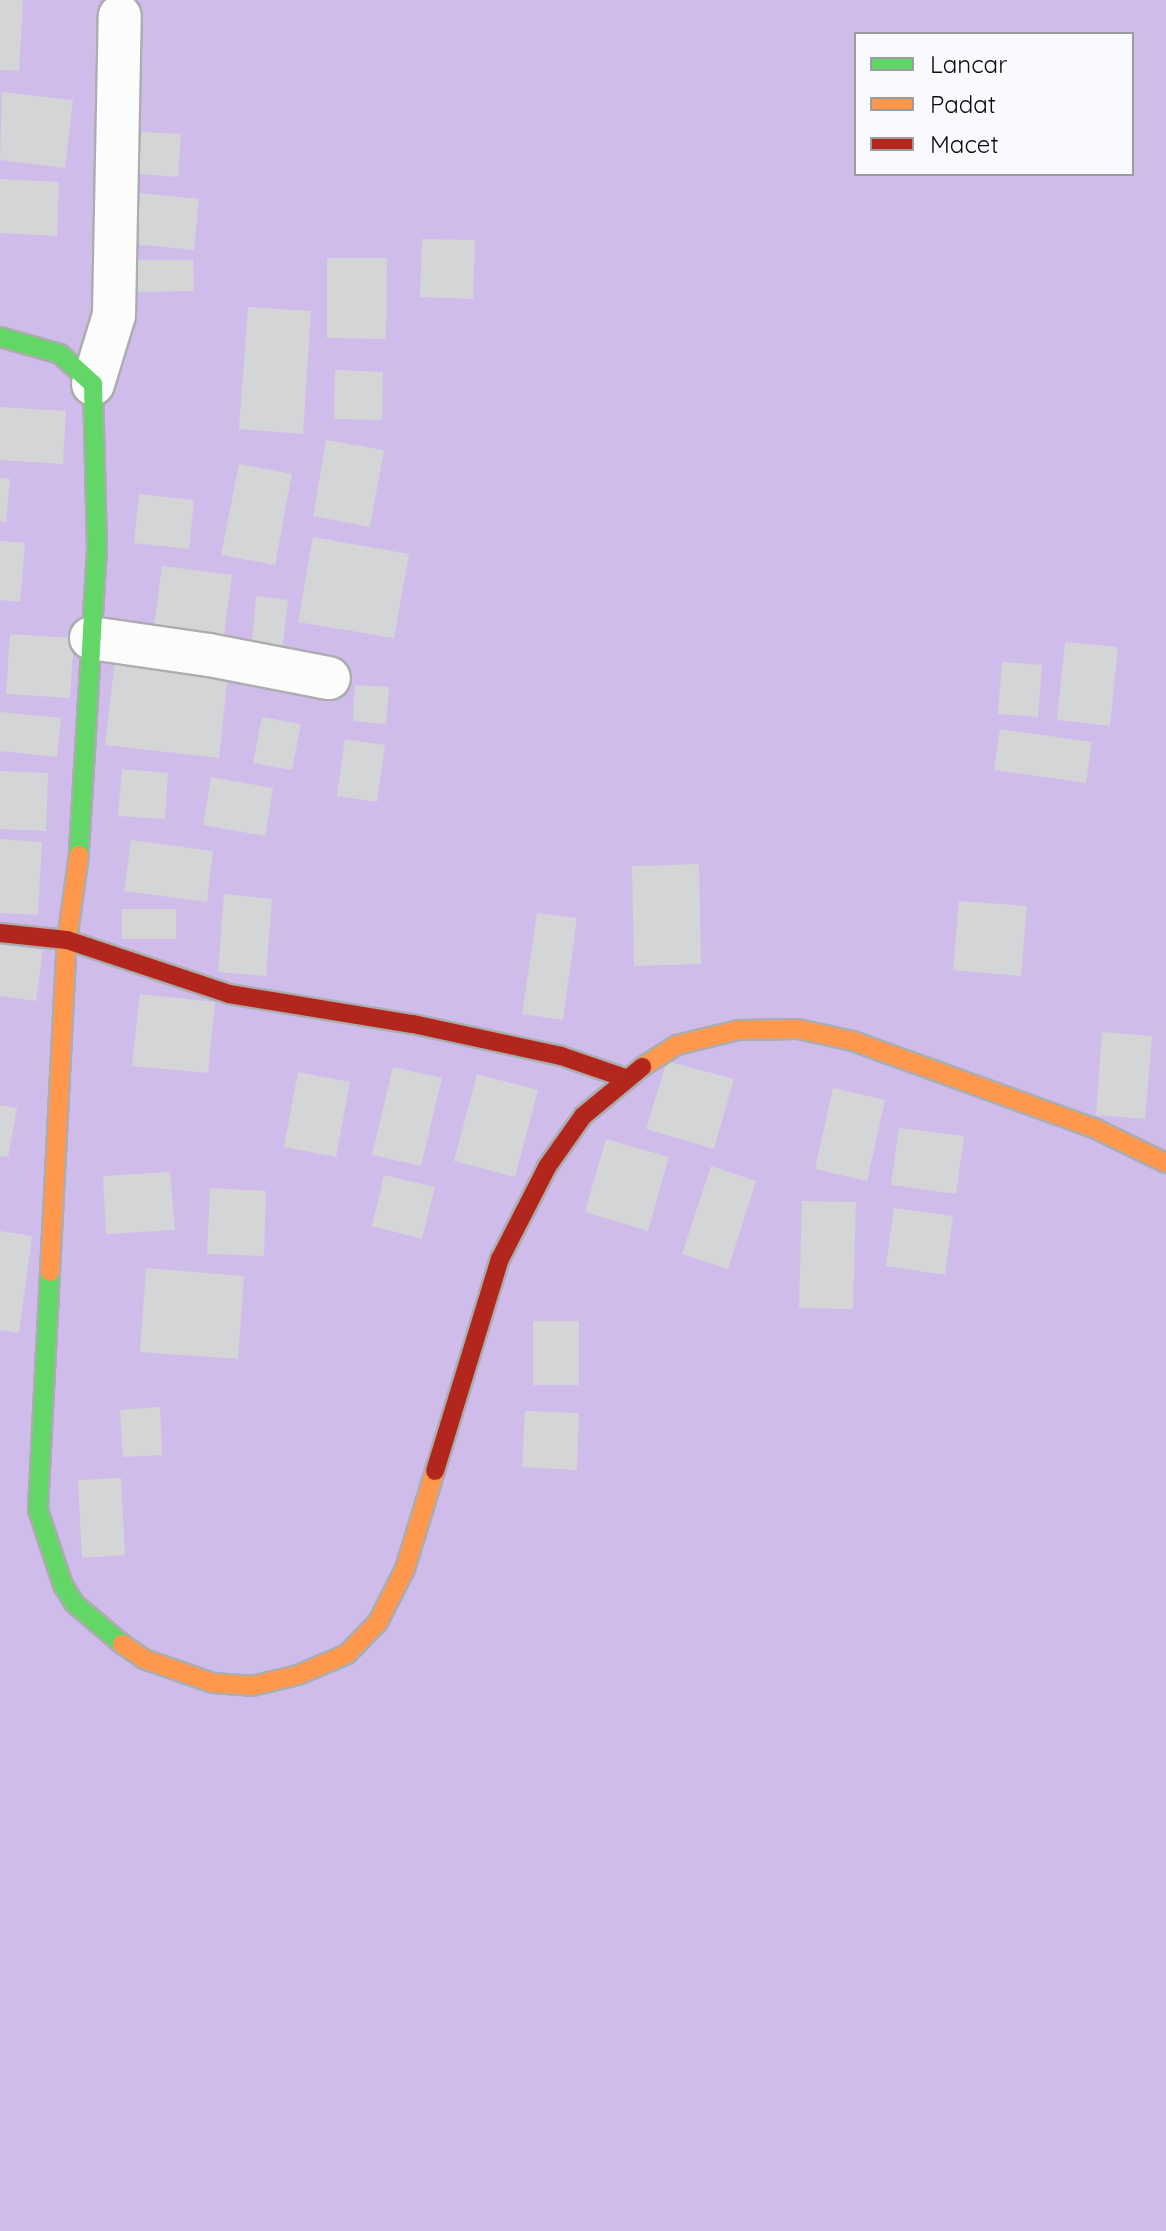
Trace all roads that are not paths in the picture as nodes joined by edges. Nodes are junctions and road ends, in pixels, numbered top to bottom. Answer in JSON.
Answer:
{"nodes":[{"id":1,"x":120,"y":16,"type":"dead end"},
{"id":2,"x":0,"y":337,"type":"edge"},
{"id":3,"x":93,"y":384,"type":"junction"},
{"id":4,"x":91,"y":638,"type":"junction"},
{"id":5,"x":329,"y":678,"type":"dead end"},
{"id":6,"x":0,"y":933,"type":"edge"},
{"id":7,"x":67,"y":940,"type":"junction"},
{"id":8,"x":625,"y":1078,"type":"junction"},
{"id":9,"x":1166,"y":1163,"type":"edge"}],
"edges":[{"from":1,"to":3,"type":"street"},
{"from":2,"to":3,"type":"street"},
{"from":3,"to":4,"type":"street"},
{"from":4,"to":5,"type":"street"},
{"from":4,"to":7,"type":"street"},
{"from":6,"to":7,"type":"street"},
{"from":7,"to":8,"type":"street"},
{"from":7,"to":8,"type":"street"},
{"from":8,"to":9,"type":"street"}]}
